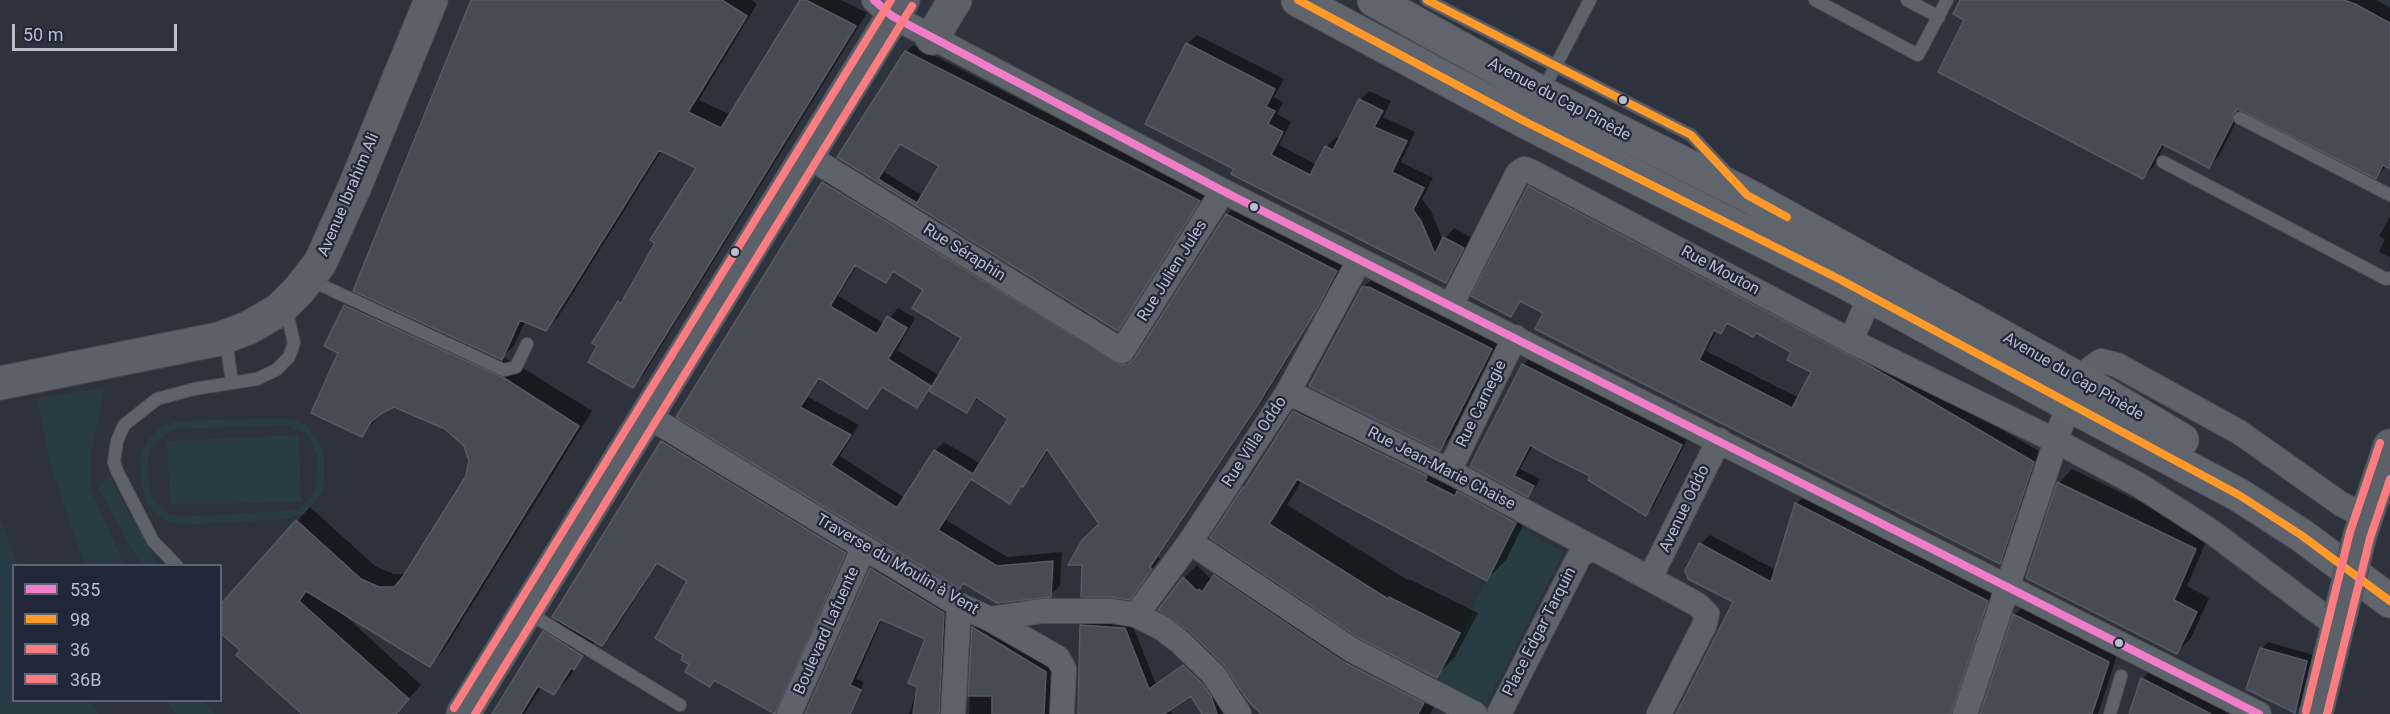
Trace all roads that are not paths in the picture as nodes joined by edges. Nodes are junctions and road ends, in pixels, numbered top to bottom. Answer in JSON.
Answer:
{"nodes":[{"id":1,"x":431,"y":0,"type":"edge"},
{"id":2,"x":955,"y":0,"type":"edge"},
{"id":3,"x":1298,"y":0,"type":"edge"},
{"id":4,"x":1374,"y":0,"type":"edge"},
{"id":5,"x":1427,"y":0,"type":"edge"},
{"id":6,"x":1590,"y":0,"type":"edge"},
{"id":7,"x":1815,"y":0,"type":"edge"},
{"id":8,"x":1907,"y":0,"type":"edge"},
{"id":9,"x":1947,"y":0,"type":"edge"},
{"id":10,"x":889,"y":5,"type":"edge"},
{"id":11,"x":1939,"y":17,"type":"junction"},
{"id":12,"x":932,"y":38,"type":"junction"},
{"id":13,"x":1538,"y":99,"type":"junction"},
{"id":14,"x":2240,"y":118,"type":"dead end"},
{"id":15,"x":806,"y":155,"type":"junction"},
{"id":16,"x":2163,"y":162,"type":"dead end"},
{"id":17,"x":1223,"y":191,"type":"junction"},
{"id":18,"x":2390,"y":195,"type":"edge"},
{"id":19,"x":1359,"y":261,"type":"junction"},
{"id":20,"x":1870,"y":263,"type":"junction"},
{"id":21,"x":307,"y":279,"type":"junction"},
{"id":22,"x":2390,"y":279,"type":"edge"},
{"id":23,"x":1870,"y":296,"type":"junction"},
{"id":24,"x":285,"y":304,"type":"junction"},
{"id":25,"x":1451,"y":305,"type":"junction"},
{"id":26,"x":225,"y":337,"type":"junction"},
{"id":27,"x":1515,"y":337,"type":"junction"},
{"id":28,"x":1851,"y":340,"type":"junction"},
{"id":29,"x":527,"y":344,"type":"dead end"},
{"id":30,"x":1122,"y":351,"type":"joint"},
{"id":31,"x":0,"y":383,"type":"edge"},
{"id":32,"x":232,"y":383,"type":"junction"},
{"id":33,"x":1288,"y":392,"type":"junction"},
{"id":34,"x":2077,"y":394,"type":"junction"},
{"id":35,"x":646,"y":415,"type":"junction"},
{"id":36,"x":1719,"y":440,"type":"junction"},
{"id":37,"x":2056,"y":441,"type":"junction"},
{"id":38,"x":2390,"y":446,"type":"edge"},
{"id":39,"x":1449,"y":471,"type":"junction"},
{"id":40,"x":2363,"y":526,"type":"junction"},
{"id":41,"x":1190,"y":542,"type":"junction"},
{"id":42,"x":864,"y":547,"type":"junction"},
{"id":43,"x":1593,"y":548,"type":"junction"},
{"id":44,"x":175,"y":564,"type":"edge"},
{"id":45,"x":2390,"y":575,"type":"edge"},
{"id":46,"x":1650,"y":578,"type":"junction"},
{"id":47,"x":2008,"y":587,"type":"junction"},
{"id":48,"x":2390,"y":601,"type":"edge"},
{"id":49,"x":959,"y":605,"type":"junction"},
{"id":50,"x":526,"y":612,"type":"junction"},
{"id":51,"x":1136,"y":615,"type":"junction"},
{"id":52,"x":990,"y":619,"type":"junction"},
{"id":53,"x":2339,"y":619,"type":"junction"},
{"id":54,"x":2121,"y":676,"type":"dead end"},
{"id":55,"x":680,"y":705,"type":"dead end"},
{"id":56,"x":464,"y":714,"type":"edge"},
{"id":57,"x":789,"y":714,"type":"edge"},
{"id":58,"x":953,"y":714,"type":"edge"},
{"id":59,"x":1062,"y":714,"type":"edge"},
{"id":60,"x":1239,"y":714,"type":"edge"},
{"id":61,"x":1475,"y":714,"type":"edge"},
{"id":62,"x":1499,"y":714,"type":"edge"},
{"id":63,"x":1659,"y":714,"type":"edge"},
{"id":64,"x":1965,"y":714,"type":"edge"},
{"id":65,"x":2110,"y":714,"type":"edge"},
{"id":66,"x":2259,"y":714,"type":"edge"},
{"id":67,"x":2316,"y":714,"type":"edge"}],
"edges":[{"from":1,"to":21,"type":"street","name":"Avenue Ibrahim Ali"},
{"from":2,"to":12,"type":"street"},
{"from":3,"to":13,"type":"main road","name":"Avenue du Cap Pinède"},
{"from":4,"to":13,"type":"main road","name":"Avenue du Cap Pinède"},
{"from":5,"to":13,"type":"lane","name":"Avenue du Cap Pinède"},
{"from":6,"to":13,"type":"lane"},
{"from":7,"to":11,"type":"lane"},
{"from":8,"to":11,"type":"lane"},
{"from":9,"to":11,"type":"lane"},
{"from":10,"to":12,"type":"street"},
{"from":10,"to":15,"type":"street"},
{"from":12,"to":17,"type":"street"},
{"from":13,"to":20,"type":"main road","name":"Avenue du Cap Pinède"},
{"from":13,"to":23,"type":"main road","name":"Avenue du Cap Pinède"},
{"from":14,"to":18,"type":"lane"},
{"from":15,"to":30,"type":"street","name":"Rue Séraphin"},
{"from":15,"to":35,"type":"street"},
{"from":16,"to":22,"type":"lane"},
{"from":17,"to":19,"type":"street"},
{"from":17,"to":30,"type":"street","name":"Rue Julien Jules"},
{"from":19,"to":25,"type":"street"},
{"from":19,"to":33,"type":"street","name":"Rue Villa Oddo"},
{"from":20,"to":23,"type":"street"},
{"from":20,"to":34,"type":"main road","name":"Avenue du Cap Pinède"},
{"from":21,"to":24,"type":"street","name":"Avenue Ibrahim Ali"},
{"from":21,"to":29,"type":"lane"},
{"from":23,"to":28,"type":"street"},
{"from":23,"to":34,"type":"main road","name":"Avenue du Cap Pinède"},
{"from":24,"to":26,"type":"street","name":"Avenue Ibrahim Ali"},
{"from":24,"to":32,"type":"lane"},
{"from":25,"to":27,"type":"street"},
{"from":25,"to":28,"type":"street","name":"Rue Mouton"},
{"from":26,"to":31,"type":"street","name":"Avenue Ibrahim Ali"},
{"from":26,"to":32,"type":"lane"},
{"from":27,"to":36,"type":"street"},
{"from":27,"to":39,"type":"street","name":"Rue Carnegie"},
{"from":28,"to":37,"type":"street","name":"Rue Mouton"},
{"from":32,"to":44,"type":"lane"},
{"from":33,"to":39,"type":"street","name":"Rue Jean-Marie Chaise"},
{"from":33,"to":41,"type":"street","name":"Rue Villa Oddo"},
{"from":34,"to":37,"type":"street"},
{"from":34,"to":40,"type":"street"},
{"from":34,"to":45,"type":"main road","name":"Avenue du Cap Pinède"},
{"from":34,"to":48,"type":"main road","name":"Avenue du Cap Pinède"},
{"from":35,"to":42,"type":"street","name":"Traverse du Moulin à Vent"},
{"from":35,"to":50,"type":"street"},
{"from":36,"to":46,"type":"street","name":"Avenue Oddo"},
{"from":36,"to":47,"type":"street"},
{"from":37,"to":47,"type":"street"},
{"from":37,"to":53,"type":"street","name":"Rue Mouton"},
{"from":38,"to":40,"type":"street"},
{"from":39,"to":43,"type":"street","name":"Rue Jean-Marie Chaise"},
{"from":40,"to":53,"type":"street","bridge":true},
{"from":41,"to":51,"type":"street","name":"Rue Villa Oddo"},
{"from":41,"to":61,"type":"street"},
{"from":42,"to":49,"type":"street","name":"Traverse du Moulin à Vent"},
{"from":42,"to":57,"type":"street","name":"Boulevard Lafuente"},
{"from":43,"to":46,"type":"street"},
{"from":43,"to":62,"type":"street","name":"Place Edgar Tarquin"},
{"from":46,"to":63,"type":"street"},
{"from":47,"to":64,"type":"street"},
{"from":47,"to":66,"type":"street"},
{"from":49,"to":52,"type":"street","name":"Traverse du Moulin à Vent"},
{"from":49,"to":58,"type":"street"},
{"from":50,"to":55,"type":"lane"},
{"from":50,"to":56,"type":"street"},
{"from":51,"to":52,"type":"street","name":"Traverse du Moulin à Vent"},
{"from":51,"to":60,"type":"street","name":"Traverse du Moulin à Vent"},
{"from":52,"to":59,"type":"street"},
{"from":53,"to":67,"type":"street"},
{"from":54,"to":65,"type":"lane"}]}
